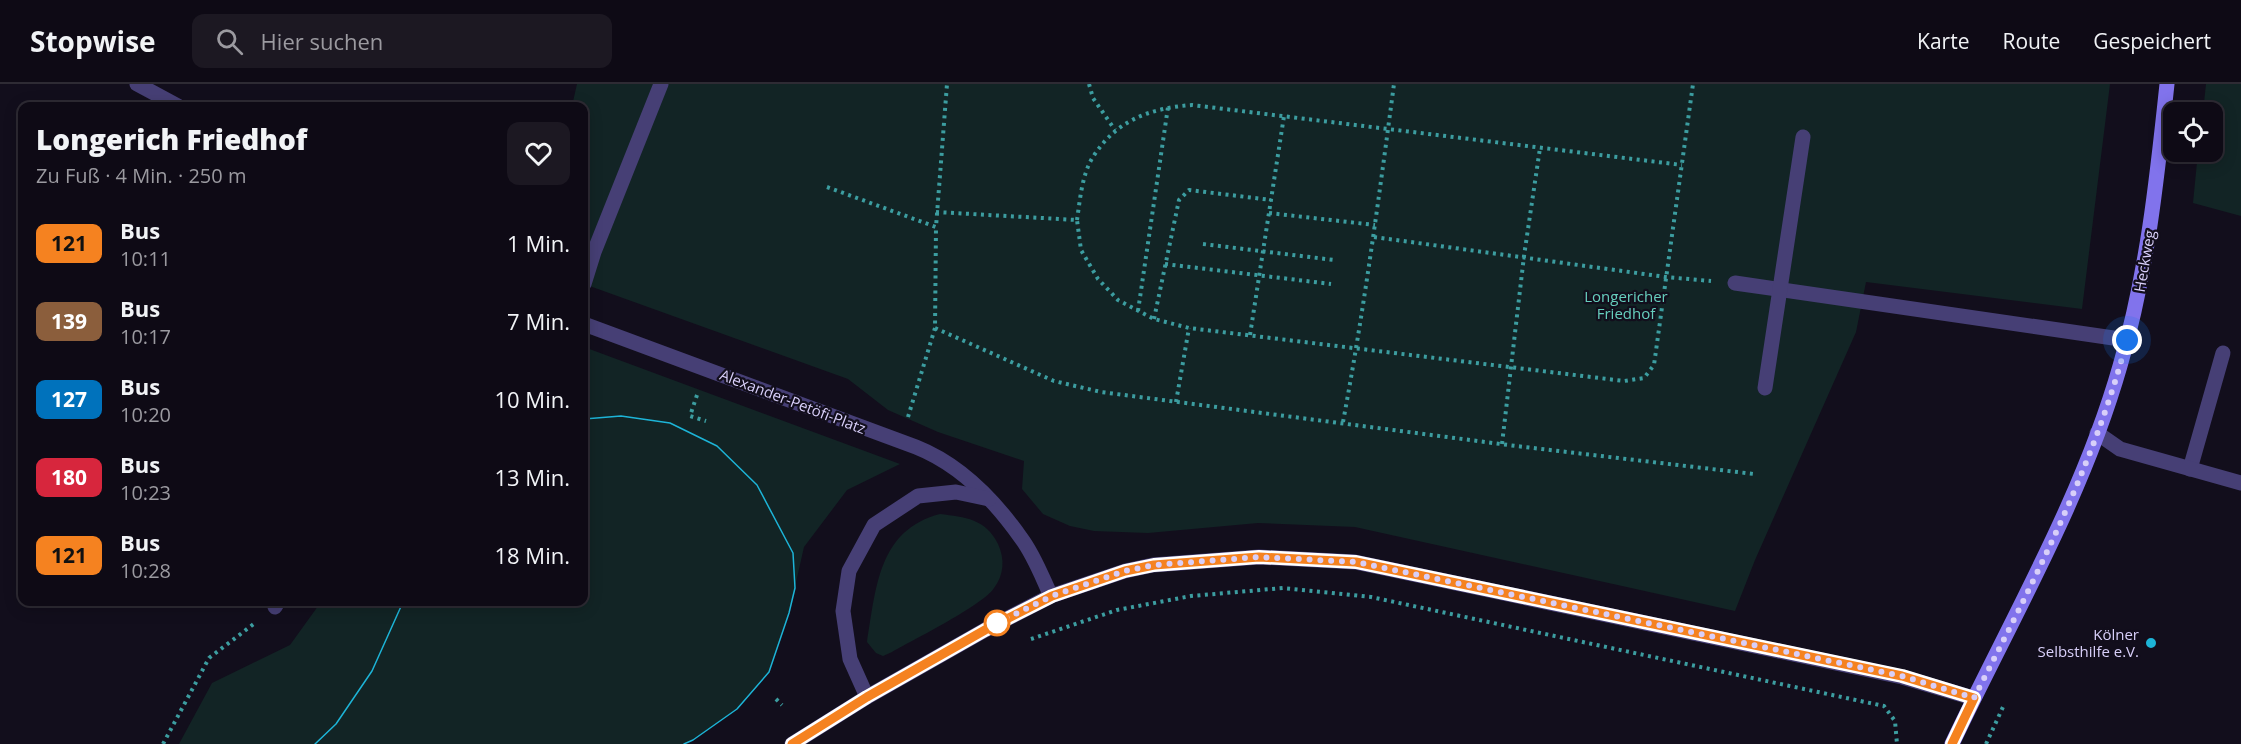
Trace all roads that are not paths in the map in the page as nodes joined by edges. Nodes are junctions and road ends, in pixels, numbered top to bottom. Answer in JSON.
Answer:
{"nodes":[{"id":1,"x":137,"y":84,"type":"edge"},
{"id":2,"x":661,"y":84,"type":"edge"},
{"id":3,"x":2167,"y":84,"type":"edge"},
{"id":4,"x":171,"y":102,"type":"edge"},
{"id":5,"x":1803,"y":137,"type":"dead end"},
{"id":6,"x":588,"y":271,"type":"edge"},
{"id":7,"x":1735,"y":283,"type":"road end"},
{"id":8,"x":1780,"y":289,"type":"junction"},
{"id":9,"x":588,"y":325,"type":"edge"},
{"id":10,"x":2127,"y":340,"type":"junction"},
{"id":11,"x":2223,"y":353,"type":"dead end"},
{"id":12,"x":1765,"y":388,"type":"dead end"},
{"id":13,"x":2097,"y":433,"type":"junction"},
{"id":14,"x":2190,"y":469,"type":"junction"},
{"id":15,"x":2241,"y":483,"type":"edge"},
{"id":16,"x":992,"y":499,"type":"junction"},
{"id":17,"x":1052,"y":596,"type":"junction"},
{"id":18,"x":867,"y":697,"type":"junction"},
{"id":19,"x":1974,"y":698,"type":"junction"},
{"id":20,"x":814,"y":738,"type":"edge"},
{"id":21,"x":792,"y":744,"type":"edge"},
{"id":22,"x":1952,"y":744,"type":"edge"}],
"edges":[{"from":1,"to":4,"type":"street"},
{"from":2,"to":6,"type":"street"},
{"from":3,"to":10,"type":"street","name":"Heckweg"},
{"from":5,"to":8,"type":"street"},
{"from":7,"to":8,"type":"street"},
{"from":8,"to":10,"type":"street"},
{"from":8,"to":12,"type":"street"},
{"from":9,"to":16,"type":"street","name":"Alexander-Petöfi-Platz"},
{"from":10,"to":13,"type":"street","name":"Heckweg"},
{"from":11,"to":14,"type":"street"},
{"from":13,"to":14,"type":"street"},
{"from":13,"to":19,"type":"street","name":"Heckweg"},
{"from":14,"to":15,"type":"street"},
{"from":16,"to":17,"type":"street","name":"Alexander-Petöfi-Platz"},
{"from":16,"to":18,"type":"street"},
{"from":17,"to":18,"type":"street"},
{"from":17,"to":19,"type":"street"},
{"from":18,"to":20,"type":"street"},
{"from":19,"to":22,"type":"street","name":"Heckweg"},
{"from":20,"to":21,"type":"street"}]}
